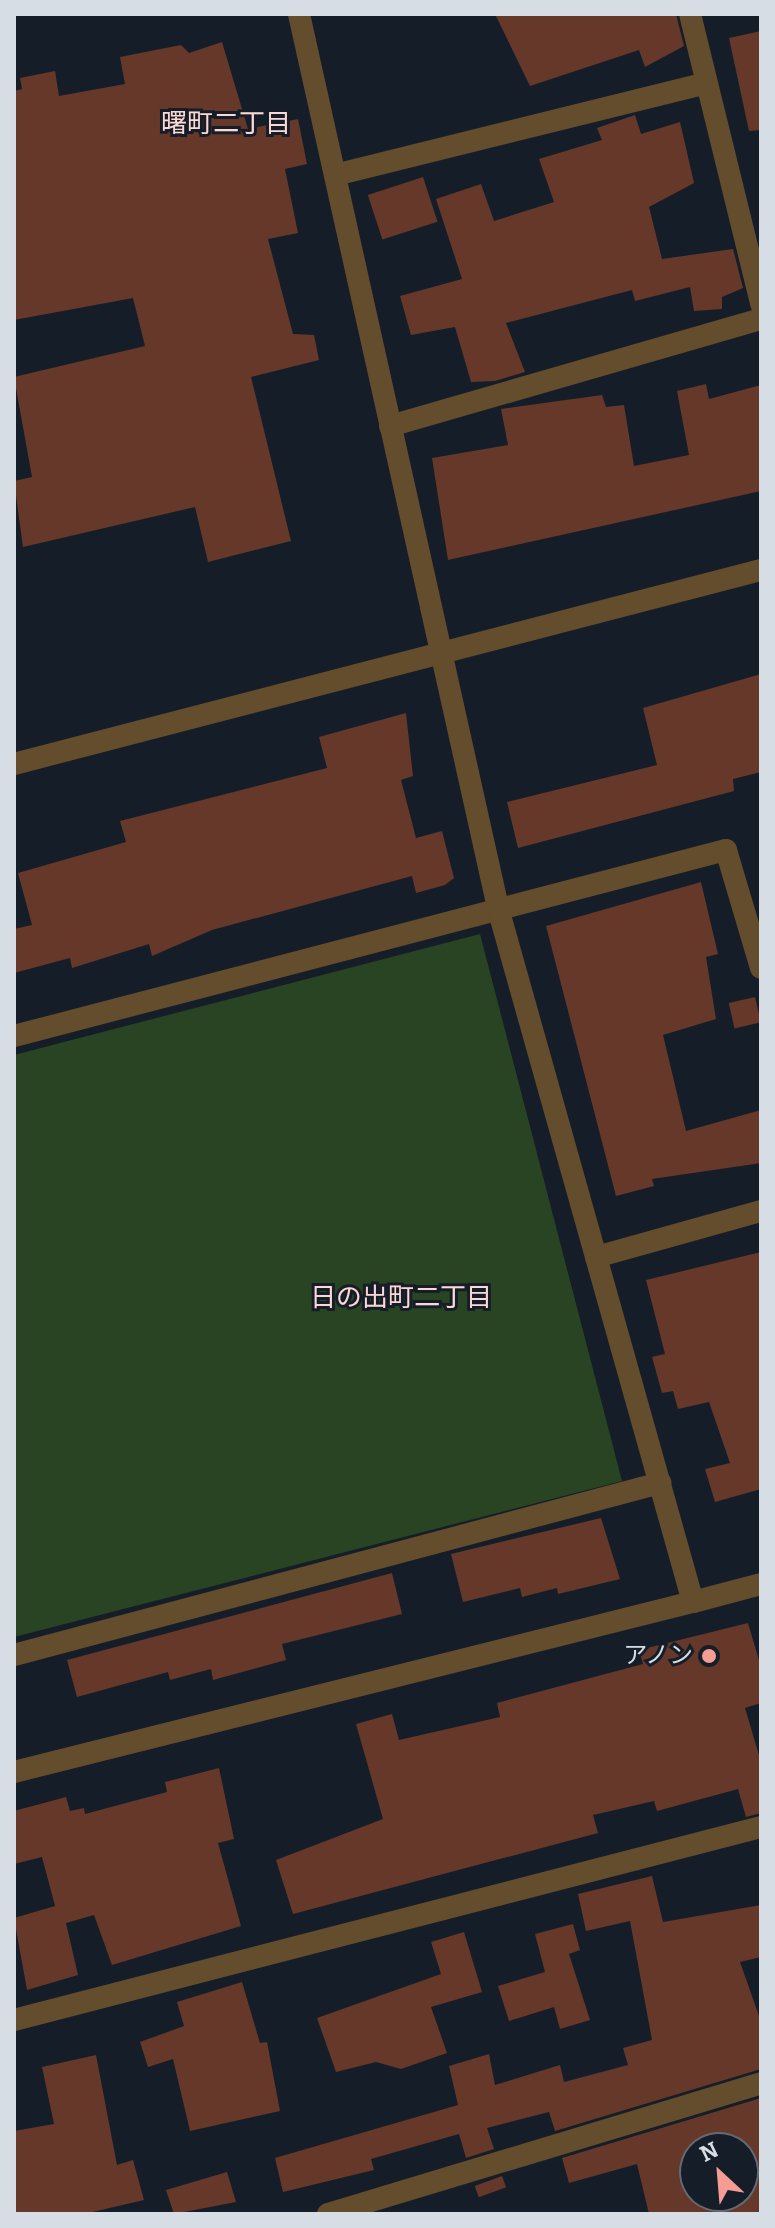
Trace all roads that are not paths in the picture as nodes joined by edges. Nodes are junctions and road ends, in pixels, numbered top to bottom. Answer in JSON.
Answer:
{"nodes":[{"id":1,"x":299,"y":14,"type":"edge"},
{"id":2,"x":690,"y":14,"type":"edge"},
{"id":3,"x":704,"y":84,"type":"junction"},
{"id":4,"x":335,"y":175,"type":"junction"},
{"id":5,"x":761,"y":304,"type":"edge"},
{"id":6,"x":761,"y":319,"type":"edge"},
{"id":7,"x":390,"y":426,"type":"junction"},
{"id":8,"x":761,"y":570,"type":"edge"},
{"id":9,"x":441,"y":657,"type":"junction"},
{"id":10,"x":14,"y":764,"type":"edge"},
{"id":11,"x":499,"y":912,"type":"junction"},
{"id":12,"x":761,"y":968,"type":"edge"},
{"id":13,"x":14,"y":1036,"type":"edge"},
{"id":14,"x":761,"y":1211,"type":"edge"},
{"id":15,"x":596,"y":1257,"type":"junction"},
{"id":16,"x":660,"y":1483,"type":"junction"},
{"id":17,"x":761,"y":1584,"type":"edge"},
{"id":18,"x":693,"y":1602,"type":"junction"},
{"id":19,"x":14,"y":1655,"type":"edge"},
{"id":20,"x":14,"y":1772,"type":"edge"},
{"id":21,"x":761,"y":1827,"type":"edge"},
{"id":22,"x":14,"y":2020,"type":"edge"},
{"id":23,"x":761,"y":2083,"type":"edge"},
{"id":24,"x":328,"y":2214,"type":"edge"}],
"edges":[{"from":1,"to":4,"type":"street"},
{"from":2,"to":3,"type":"street"},
{"from":3,"to":4,"type":"street"},
{"from":3,"to":5,"type":"street"},
{"from":4,"to":7,"type":"street"},
{"from":6,"to":7,"type":"street"},
{"from":7,"to":9,"type":"street"},
{"from":8,"to":9,"type":"street"},
{"from":9,"to":10,"type":"street"},
{"from":9,"to":11,"type":"street"},
{"from":11,"to":12,"type":"street"},
{"from":11,"to":13,"type":"street"},
{"from":11,"to":15,"type":"street"},
{"from":14,"to":15,"type":"street"},
{"from":15,"to":16,"type":"street"},
{"from":16,"to":18,"type":"street"},
{"from":16,"to":19,"type":"street"},
{"from":17,"to":18,"type":"street"},
{"from":18,"to":20,"type":"street"},
{"from":21,"to":22,"type":"street"},
{"from":23,"to":24,"type":"street"}]}
